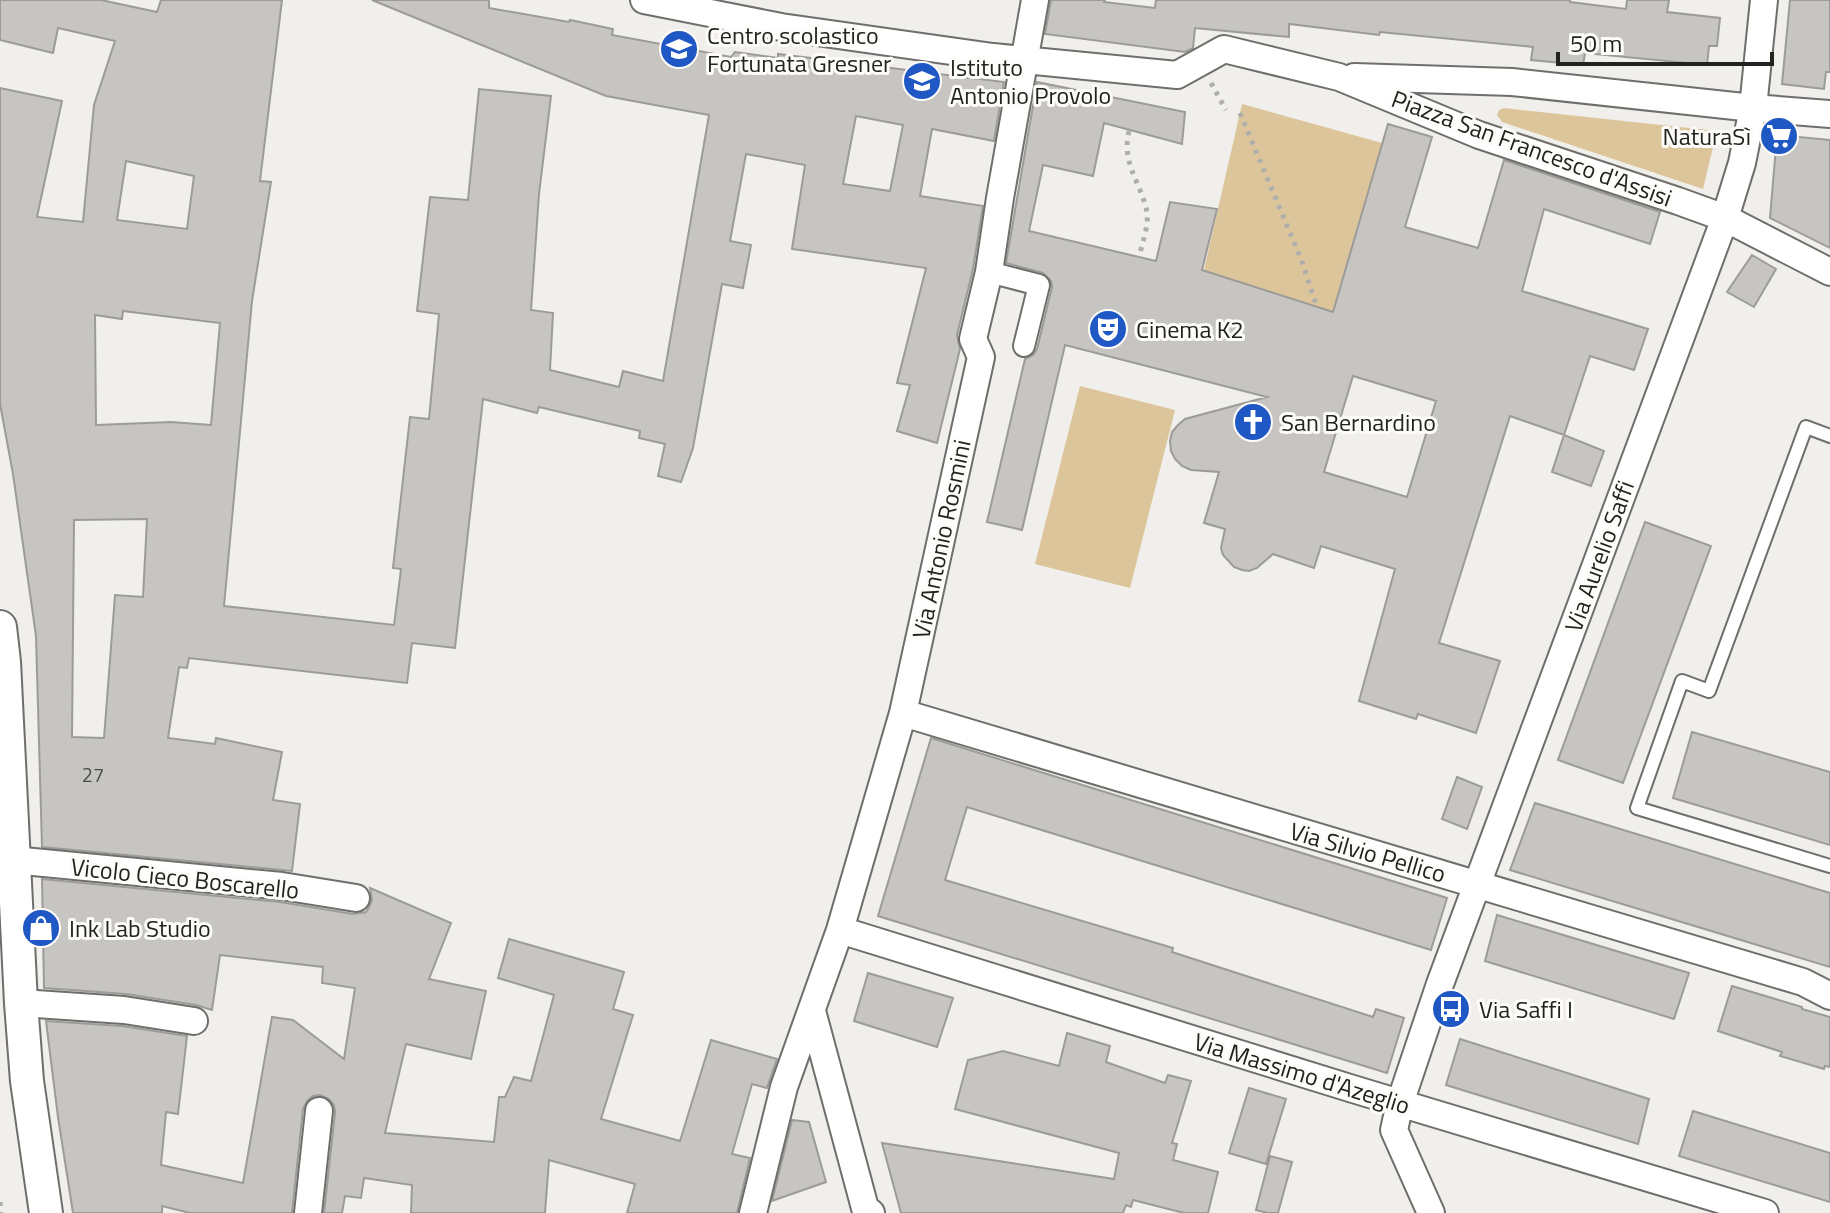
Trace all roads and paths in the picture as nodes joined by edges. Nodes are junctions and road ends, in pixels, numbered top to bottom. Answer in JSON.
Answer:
{"nodes":[{"id":1,"x":644,"y":0,"type":"edge"},
{"id":2,"x":1035,"y":0,"type":"edge"},
{"id":3,"x":1764,"y":0,"type":"edge"},
{"id":4,"x":1025,"y":60,"type":"junction"},
{"id":5,"x":1339,"y":77,"type":"junction"},
{"id":6,"x":1753,"y":108,"type":"junction"},
{"id":7,"x":1240,"y":113,"type":"dead end"},
{"id":8,"x":1830,"y":114,"type":"edge"},
{"id":9,"x":1129,"y":131,"type":"dead end"},
{"id":10,"x":1725,"y":218,"type":"junction"},
{"id":11,"x":1139,"y":257,"type":"dead end"},
{"id":12,"x":989,"y":272,"type":"junction"},
{"id":13,"x":1830,"y":272,"type":"edge"},
{"id":14,"x":1317,"y":307,"type":"dead end"},
{"id":15,"x":1024,"y":346,"type":"dead end"},
{"id":16,"x":1830,"y":436,"type":"edge"},
{"id":17,"x":0,"y":627,"type":"edge"},
{"id":18,"x":903,"y":713,"type":"junction"},
{"id":19,"x":13,"y":860,"type":"junction"},
{"id":20,"x":1830,"y":866,"type":"edge"},
{"id":21,"x":1477,"y":884,"type":"junction"},
{"id":22,"x":356,"y":898,"type":"dead end"},
{"id":23,"x":840,"y":930,"type":"junction"},
{"id":24,"x":1830,"y":996,"type":"edge"},
{"id":25,"x":21,"y":1003,"type":"junction"},
{"id":26,"x":812,"y":1011,"type":"junction"},
{"id":27,"x":194,"y":1021,"type":"dead end"},
{"id":28,"x":1400,"y":1103,"type":"junction"},
{"id":29,"x":319,"y":1111,"type":"dead end"},
{"id":30,"x":0,"y":1202,"type":"edge"},
{"id":31,"x":1,"y":1213,"type":"edge"},
{"id":32,"x":46,"y":1213,"type":"edge"},
{"id":33,"x":308,"y":1213,"type":"edge"},
{"id":34,"x":753,"y":1213,"type":"edge"},
{"id":35,"x":871,"y":1213,"type":"edge"},
{"id":36,"x":1431,"y":1213,"type":"edge"},
{"id":37,"x":1765,"y":1213,"type":"edge"}],
"edges":[{"from":1,"to":4,"type":"street","name":"Piazza San Francesco d'Assisi"},
{"from":2,"to":4,"type":"street","name":"Via Antonio Rosmini"},
{"from":3,"to":6,"type":"street","name":"Via Aurelio Saffi"},
{"from":4,"to":5,"type":"street","name":"Piazza San Francesco d'Assisi"},
{"from":4,"to":12,"type":"street","name":"Via Antonio Rosmini"},
{"from":5,"to":6,"type":"street","name":"Piazza San Francesco d'Assisi"},
{"from":5,"to":10,"type":"street","name":"Piazza San Francesco d'Assisi"},
{"from":6,"to":8,"type":"street","name":"Piazza San Francesco d'Assisi"},
{"from":6,"to":10,"type":"street","name":"Via Aurelio Saffi"},
{"from":7,"to":14,"type":"path"},
{"from":9,"to":11,"type":"path"},
{"from":10,"to":13,"type":"street","name":"Piazza San Francesco d'Assisi"},
{"from":10,"to":21,"type":"street","name":"Via Aurelio Saffi"},
{"from":12,"to":15,"type":"street"},
{"from":12,"to":18,"type":"street","name":"Via Antonio Rosmini"},
{"from":16,"to":20,"type":"lane"},
{"from":17,"to":19,"type":"street"},
{"from":18,"to":21,"type":"street","name":"Via Silvio Pellico"},
{"from":18,"to":23,"type":"street","name":"Via Antonio Rosmini"},
{"from":19,"to":22,"type":"street","name":"Vicolo Cieco Boscarello"},
{"from":19,"to":25,"type":"street"},
{"from":21,"to":24,"type":"street","name":"Via Silvio Pellico"},
{"from":21,"to":28,"type":"street","name":"Via Aurelio Saffi"},
{"from":23,"to":26,"type":"street","name":"Via Antonio Rosmini"},
{"from":23,"to":28,"type":"street","name":"Via Massimo d'Azeglio"},
{"from":25,"to":27,"type":"street"},
{"from":25,"to":32,"type":"street"},
{"from":26,"to":34,"type":"street","name":"Via Antonio Rosmini"},
{"from":26,"to":35,"type":"street"},
{"from":28,"to":36,"type":"street","name":"Via Aurelio Saffi"},
{"from":28,"to":37,"type":"street","name":"Via Massimo d'Azeglio"},
{"from":29,"to":33,"type":"street"},
{"from":30,"to":31,"type":"path"}]}
